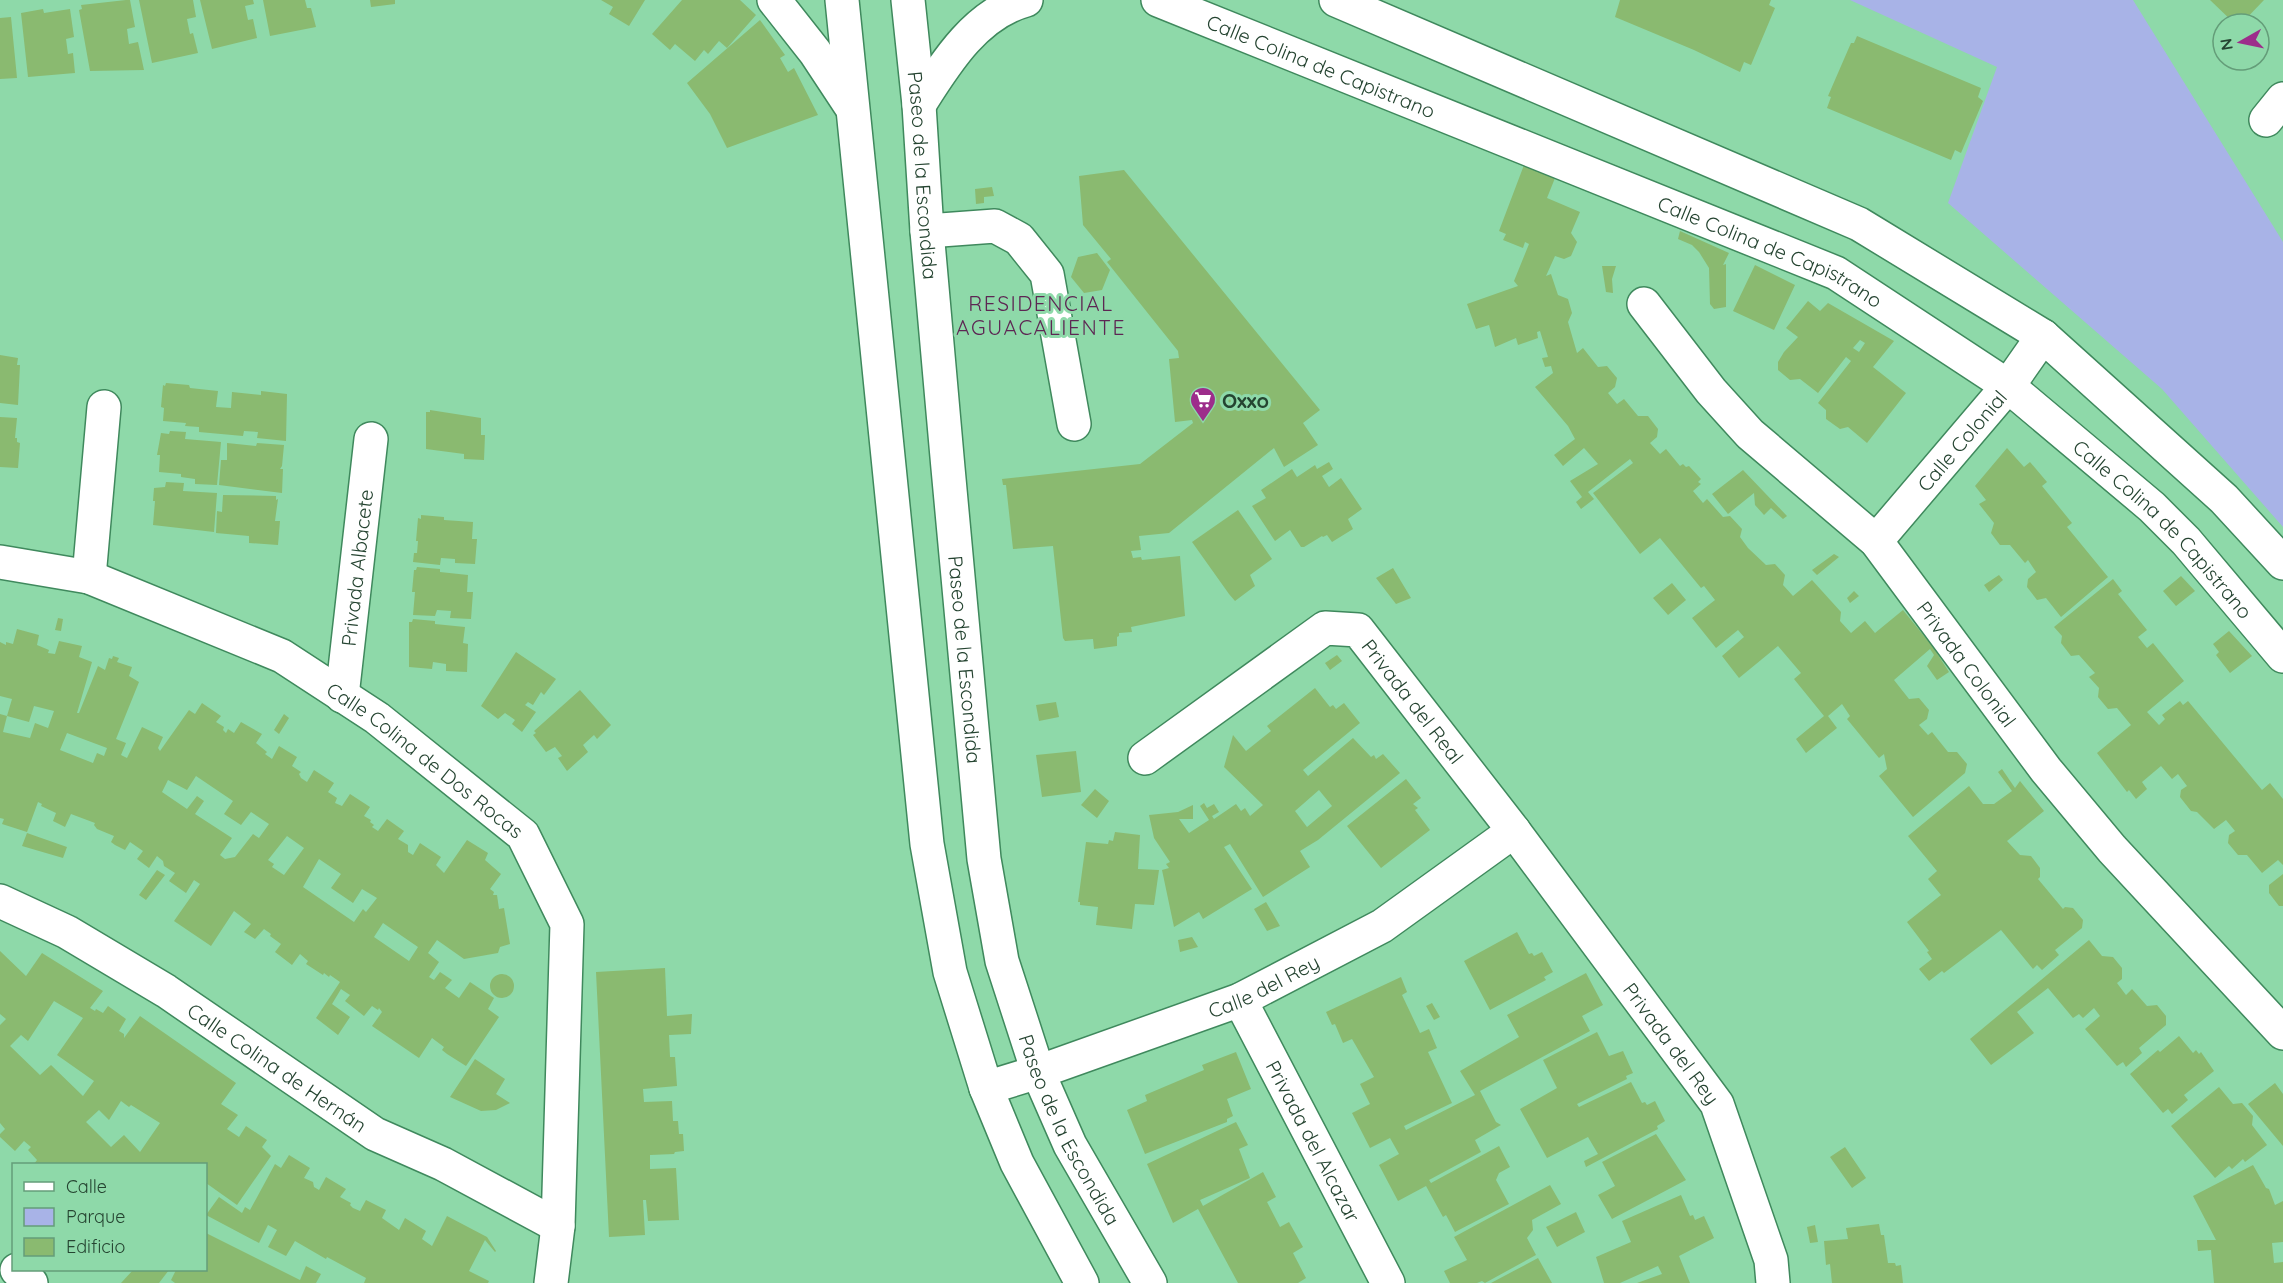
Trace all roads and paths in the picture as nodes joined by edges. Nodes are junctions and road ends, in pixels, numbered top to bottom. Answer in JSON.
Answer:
{"nodes":[{"id":1,"x":774,"y":0,"type":"edge"},
{"id":2,"x":842,"y":0,"type":"edge"},
{"id":3,"x":908,"y":0,"type":"edge"},
{"id":4,"x":1026,"y":0,"type":"edge"},
{"id":5,"x":1158,"y":0,"type":"edge"},
{"id":6,"x":1336,"y":0,"type":"edge"},
{"id":7,"x":919,"y":105,"type":"junction"},
{"id":8,"x":854,"y":112,"type":"junction"},
{"id":9,"x":927,"y":231,"type":"junction"},
{"id":10,"x":1644,"y":304,"type":"dead end"},
{"id":11,"x":2043,"y":336,"type":"junction"},
{"id":12,"x":2008,"y":386,"type":"junction"},
{"id":13,"x":104,"y":407,"type":"dead end"},
{"id":14,"x":1074,"y":424,"type":"dead end"},
{"id":15,"x":371,"y":439,"type":"dead end"},
{"id":16,"x":1876,"y":541,"type":"junction"},
{"id":17,"x":0,"y":562,"type":"edge"},
{"id":18,"x":2283,"y":563,"type":"edge"},
{"id":19,"x":89,"y":577,"type":"junction"},
{"id":20,"x":2283,"y":656,"type":"edge"},
{"id":21,"x":342,"y":696,"type":"junction"},
{"id":22,"x":1145,"y":758,"type":"dead end"},
{"id":23,"x":1514,"y":831,"type":"junction"},
{"id":24,"x":0,"y":901,"type":"edge"},
{"id":25,"x":1240,"y":1000,"type":"junction"},
{"id":26,"x":2283,"y":1033,"type":"edge"},
{"id":27,"x":1038,"y":1072,"type":"junction"},
{"id":28,"x":986,"y":1088,"type":"junction"},
{"id":29,"x":558,"y":1226,"type":"junction"},
{"id":30,"x":0,"y":1253,"type":"edge"},
{"id":31,"x":12,"y":1264,"type":"edge"},
{"id":32,"x":551,"y":1283,"type":"edge"},
{"id":33,"x":1082,"y":1283,"type":"edge"},
{"id":34,"x":1150,"y":1283,"type":"edge"},
{"id":35,"x":1388,"y":1283,"type":"edge"},
{"id":36,"x":1773,"y":1283,"type":"edge"}],
"edges":[{"from":1,"to":8,"type":"main road"},
{"from":2,"to":8,"type":"main road"},
{"from":3,"to":7,"type":"main road","name":"Paseo de la Escondida"},
{"from":4,"to":7,"type":"main road"},
{"from":5,"to":12,"type":"main road","name":"Calle Colina de Capistrano"},
{"from":6,"to":11,"type":"main road"},
{"from":7,"to":9,"type":"main road","name":"Paseo de la Escondida"},
{"from":8,"to":28,"type":"main road"},
{"from":9,"to":14,"type":"main road"},
{"from":9,"to":27,"type":"main road","name":"Paseo de la Escondida"},
{"from":10,"to":16,"type":"main road","name":"Privada Colonial"},
{"from":11,"to":12,"type":"main road","name":"Calle Colonial"},
{"from":11,"to":18,"type":"main road"},
{"from":12,"to":16,"type":"main road","name":"Calle Colonial"},
{"from":12,"to":20,"type":"main road","name":"Calle Colina de Capistrano"},
{"from":13,"to":19,"type":"main road"},
{"from":15,"to":21,"type":"main road","name":"Privada Albacete"},
{"from":16,"to":26,"type":"main road","name":"Privada Colonial"},
{"from":17,"to":19,"type":"main road","name":"Calle Colina de Dos Rocas"},
{"from":19,"to":21,"type":"main road","name":"Calle Colina de Dos Rocas"},
{"from":21,"to":29,"type":"main road","name":"Calle Colina de Dos Rocas"},
{"from":22,"to":23,"type":"main road","name":"Privada del Real"},
{"from":23,"to":25,"type":"main road","name":"Calle del Rey"},
{"from":23,"to":36,"type":"main road","name":"Privada del Rey"},
{"from":24,"to":29,"type":"main road","name":"Calle Colina de Hernán"},
{"from":25,"to":27,"type":"main road","name":"Calle del Rey"},
{"from":25,"to":35,"type":"main road","name":"Privada del Alcazar"},
{"from":27,"to":28,"type":"main road","name":"Calle del Rey"},
{"from":27,"to":34,"type":"main road","name":"Paseo de la Escondida"},
{"from":28,"to":33,"type":"main road"},
{"from":29,"to":32,"type":"main road","name":"Calle Colina de Dos Rocas"},
{"from":30,"to":31,"type":"main road"}]}
